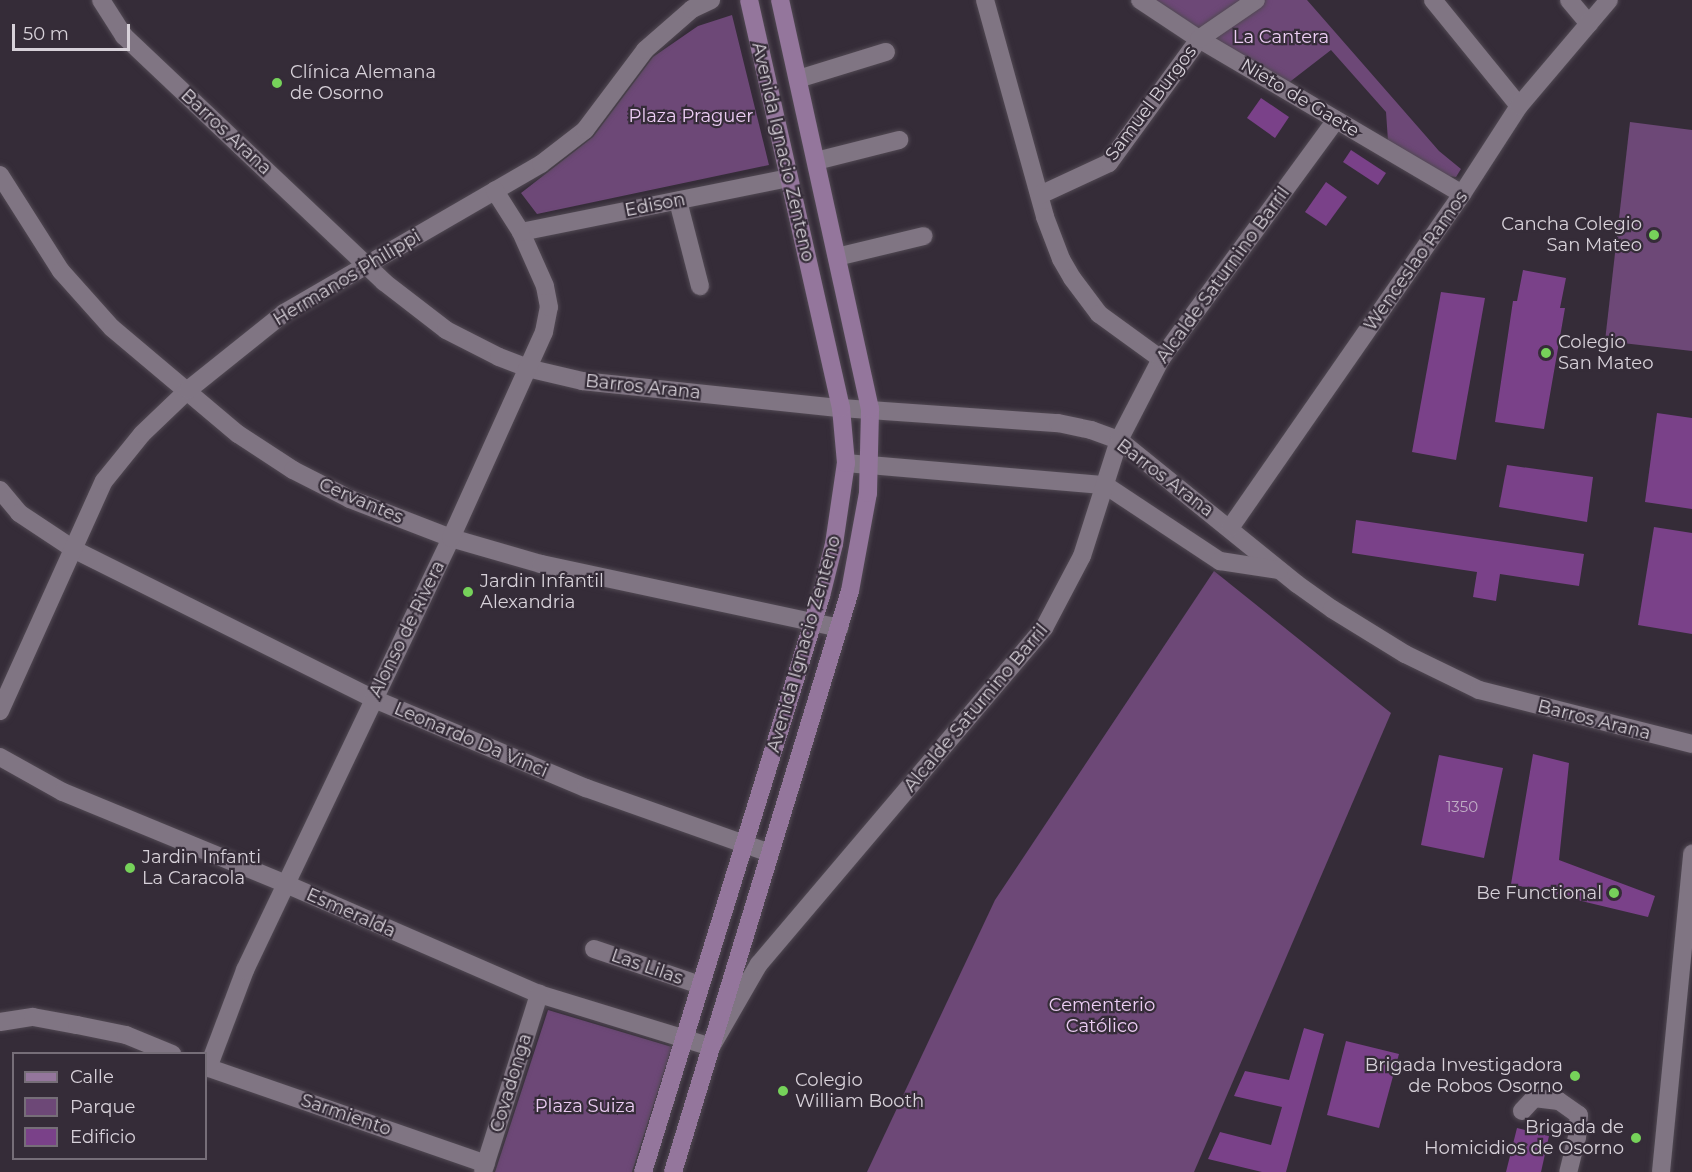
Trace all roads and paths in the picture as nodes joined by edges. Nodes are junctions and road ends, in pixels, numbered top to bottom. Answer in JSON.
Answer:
{"nodes":[{"id":1,"x":100,"y":0,"type":"edge"},
{"id":2,"x":711,"y":0,"type":"edge"},
{"id":3,"x":749,"y":0,"type":"edge"},
{"id":4,"x":780,"y":0,"type":"edge"},
{"id":5,"x":985,"y":0,"type":"edge"},
{"id":6,"x":1140,"y":0,"type":"edge"},
{"id":7,"x":1256,"y":0,"type":"edge"},
{"id":8,"x":1433,"y":0,"type":"edge"},
{"id":9,"x":1569,"y":0,"type":"edge"},
{"id":10,"x":1609,"y":0,"type":"edge"},
{"id":11,"x":1589,"y":24,"type":"junction"},
{"id":12,"x":1199,"y":39,"type":"junction"},
{"id":13,"x":886,"y":52,"type":"dead end"},
{"id":14,"x":798,"y":79,"type":"junction"},
{"id":15,"x":1519,"y":106,"type":"junction"},
{"id":16,"x":1336,"y":120,"type":"junction"},
{"id":17,"x":899,"y":140,"type":"dead end"},
{"id":18,"x":816,"y":161,"type":"junction"},
{"id":19,"x":0,"y":175,"type":"edge"},
{"id":20,"x":789,"y":178,"type":"junction"},
{"id":21,"x":495,"y":191,"type":"junction"},
{"id":22,"x":1462,"y":194,"type":"junction"},
{"id":23,"x":1040,"y":195,"type":"junction"},
{"id":24,"x":678,"y":201,"type":"junction"},
{"id":25,"x":521,"y":232,"type":"junction"},
{"id":26,"x":924,"y":236,"type":"dead end"},
{"id":27,"x":837,"y":257,"type":"junction"},
{"id":28,"x":366,"y":264,"type":"junction"},
{"id":29,"x":700,"y":286,"type":"dead end"},
{"id":30,"x":1161,"y":359,"type":"junction"},
{"id":31,"x":527,"y":368,"type":"junction"},
{"id":32,"x":188,"y":390,"type":"junction"},
{"id":33,"x":841,"y":408,"type":"junction"},
{"id":34,"x":870,"y":409,"type":"junction"},
{"id":35,"x":1119,"y":441,"type":"junction"},
{"id":36,"x":846,"y":463,"type":"junction"},
{"id":37,"x":871,"y":464,"type":"junction"},
{"id":38,"x":1105,"y":485,"type":"junction"},
{"id":39,"x":0,"y":490,"type":"edge"},
{"id":40,"x":1230,"y":528,"type":"junction"},
{"id":41,"x":451,"y":537,"type":"junction"},
{"id":42,"x":75,"y":550,"type":"junction"},
{"id":43,"x":1280,"y":570,"type":"junction"},
{"id":44,"x":813,"y":621,"type":"junction"},
{"id":45,"x":839,"y":628,"type":"junction"},
{"id":46,"x":374,"y":699,"type":"junction"},
{"id":47,"x":0,"y":711,"type":"edge"},
{"id":48,"x":1692,"y":744,"type":"edge"},
{"id":49,"x":0,"y":757,"type":"edge"},
{"id":50,"x":744,"y":844,"type":"junction"},
{"id":51,"x":770,"y":853,"type":"junction"},
{"id":52,"x":1692,"y":854,"type":"edge"},
{"id":53,"x":286,"y":884,"type":"junction"},
{"id":54,"x":742,"y":945,"type":"junction"},
{"id":55,"x":594,"y":948,"type":"dead end"},
{"id":56,"x":759,"y":964,"type":"junction"},
{"id":57,"x":700,"y":985,"type":"junction"},
{"id":58,"x":539,"y":994,"type":"junction"},
{"id":59,"x":0,"y":1022,"type":"edge"},
{"id":60,"x":683,"y":1041,"type":"junction"},
{"id":61,"x":711,"y":1047,"type":"junction"},
{"id":62,"x":169,"y":1052,"type":"edge"},
{"id":63,"x":207,"y":1067,"type":"edge"},
{"id":64,"x":1521,"y":1112,"type":"dead end"},
{"id":65,"x":485,"y":1168,"type":"edge"},
{"id":66,"x":643,"y":1172,"type":"edge"},
{"id":67,"x":673,"y":1172,"type":"edge"},
{"id":68,"x":1568,"y":1172,"type":"edge"},
{"id":69,"x":1661,"y":1172,"type":"edge"}],
"edges":[{"from":1,"to":28,"type":"street","name":"Barros Arana"},
{"from":2,"to":21,"type":"street","name":"Hermanos Philippi"},
{"from":3,"to":20,"type":"main road","name":"Avenida Ignacio Zenteno"},
{"from":4,"to":14,"type":"main road","name":"Avenida Ignacio Zenteno"},
{"from":5,"to":23,"type":"street"},
{"from":6,"to":12,"type":"street","name":"Nieto de Gaete"},
{"from":7,"to":12,"type":"street","name":"Samuel Burgos"},
{"from":8,"to":15,"type":"street"},
{"from":9,"to":11,"type":"street"},
{"from":10,"to":11,"type":"street","name":"Wenceslao Ramos"},
{"from":11,"to":15,"type":"street","name":"Wenceslao Ramos"},
{"from":12,"to":16,"type":"street","name":"Nieto de Gaete"},
{"from":12,"to":23,"type":"street","name":"Samuel Burgos"},
{"from":13,"to":14,"type":"street"},
{"from":14,"to":18,"type":"main road","name":"Avenida Ignacio Zenteno"},
{"from":15,"to":22,"type":"street","name":"Wenceslao Ramos"},
{"from":16,"to":22,"type":"street","name":"Nieto de Gaete"},
{"from":16,"to":30,"type":"street","name":"Alcalde Saturnino Barril"},
{"from":17,"to":18,"type":"street"},
{"from":18,"to":27,"type":"main road","name":"Avenida Ignacio Zenteno"},
{"from":19,"to":32,"type":"street","name":"Cervantes"},
{"from":20,"to":24,"type":"street","name":"Edison"},
{"from":20,"to":33,"type":"main road","name":"Avenida Ignacio Zenteno"},
{"from":21,"to":25,"type":"street","name":"Alonso de Rivera"},
{"from":21,"to":28,"type":"street","name":"Hermanos Philippi"},
{"from":22,"to":40,"type":"street","name":"Wenceslao Ramos"},
{"from":23,"to":30,"type":"street"},
{"from":24,"to":25,"type":"street","name":"Edison"},
{"from":24,"to":29,"type":"street"},
{"from":25,"to":31,"type":"street","name":"Alonso de Rivera"},
{"from":26,"to":27,"type":"street"},
{"from":27,"to":34,"type":"main road","name":"Avenida Ignacio Zenteno"},
{"from":28,"to":31,"type":"street","name":"Barros Arana"},
{"from":28,"to":32,"type":"street","name":"Hermanos Philippi"},
{"from":30,"to":35,"type":"street","name":"Alcalde Saturnino Barril"},
{"from":31,"to":33,"type":"street","name":"Barros Arana"},
{"from":31,"to":41,"type":"street","name":"Alonso de Rivera"},
{"from":32,"to":41,"type":"street","name":"Cervantes"},
{"from":32,"to":42,"type":"street","name":"Hermanos Philippi"},
{"from":33,"to":34,"type":"street","name":"Barros Arana"},
{"from":33,"to":36,"type":"main road","name":"Avenida Ignacio Zenteno"},
{"from":34,"to":35,"type":"street","name":"Barros Arana"},
{"from":34,"to":37,"type":"main road","name":"Avenida Ignacio Zenteno"},
{"from":35,"to":38,"type":"street","name":"Alcalde Saturnino Barril"},
{"from":35,"to":40,"type":"street","name":"Barros Arana"},
{"from":36,"to":37,"type":"street","name":"Barros Arana"},
{"from":36,"to":44,"type":"main road","name":"Avenida Ignacio Zenteno"},
{"from":37,"to":38,"type":"street","name":"Barros Arana"},
{"from":37,"to":45,"type":"main road","name":"Avenida Ignacio Zenteno"},
{"from":38,"to":43,"type":"street","name":"Barros Arana"},
{"from":38,"to":56,"type":"street","name":"Alcalde Saturnino Barril"},
{"from":39,"to":42,"type":"street","name":"Leonardo Da Vinci"},
{"from":40,"to":43,"type":"street","name":"Barros Arana"},
{"from":41,"to":44,"type":"street","name":"Cervantes"},
{"from":41,"to":46,"type":"street","name":"Alonso de Rivera"},
{"from":42,"to":46,"type":"street","name":"Leonardo Da Vinci"},
{"from":42,"to":47,"type":"street","name":"Hermanos Philippi"},
{"from":43,"to":48,"type":"street","name":"Barros Arana"},
{"from":44,"to":45,"type":"street","name":"Cervantes"},
{"from":44,"to":50,"type":"main road","name":"Avenida Ignacio Zenteno"},
{"from":45,"to":51,"type":"main road","name":"Avenida Ignacio Zenteno"},
{"from":46,"to":50,"type":"street","name":"Leonardo Da Vinci"},
{"from":46,"to":53,"type":"street","name":"Alonso de Rivera"},
{"from":49,"to":53,"type":"street","name":"Esmeralda"},
{"from":50,"to":51,"type":"street","name":"Leonardo Da Vinci"},
{"from":50,"to":57,"type":"main road","name":"Avenida Ignacio Zenteno"},
{"from":51,"to":54,"type":"main road","name":"Avenida Ignacio Zenteno"},
{"from":52,"to":69,"type":"street"},
{"from":53,"to":58,"type":"street","name":"Esmeralda"},
{"from":53,"to":63,"type":"street","name":"Alonso de Rivera"},
{"from":54,"to":56,"type":"street"},
{"from":54,"to":61,"type":"main road","name":"Avenida Ignacio Zenteno"},
{"from":55,"to":57,"type":"street","name":"Las Lilas"},
{"from":56,"to":61,"type":"street","name":"Alcalde Saturnino Barril"},
{"from":57,"to":60,"type":"main road","name":"Avenida Ignacio Zenteno"},
{"from":58,"to":60,"type":"street","name":"Esmeralda"},
{"from":58,"to":65,"type":"street","name":"Covadonga"},
{"from":59,"to":62,"type":"street"},
{"from":60,"to":61,"type":"street","name":"Esmeralda"},
{"from":60,"to":66,"type":"main road","name":"Avenida Ignacio Zenteno"},
{"from":61,"to":67,"type":"main road","name":"Avenida Ignacio Zenteno"},
{"from":63,"to":65,"type":"street","name":"Sarmiento"},
{"from":64,"to":68,"type":"street"}]}
